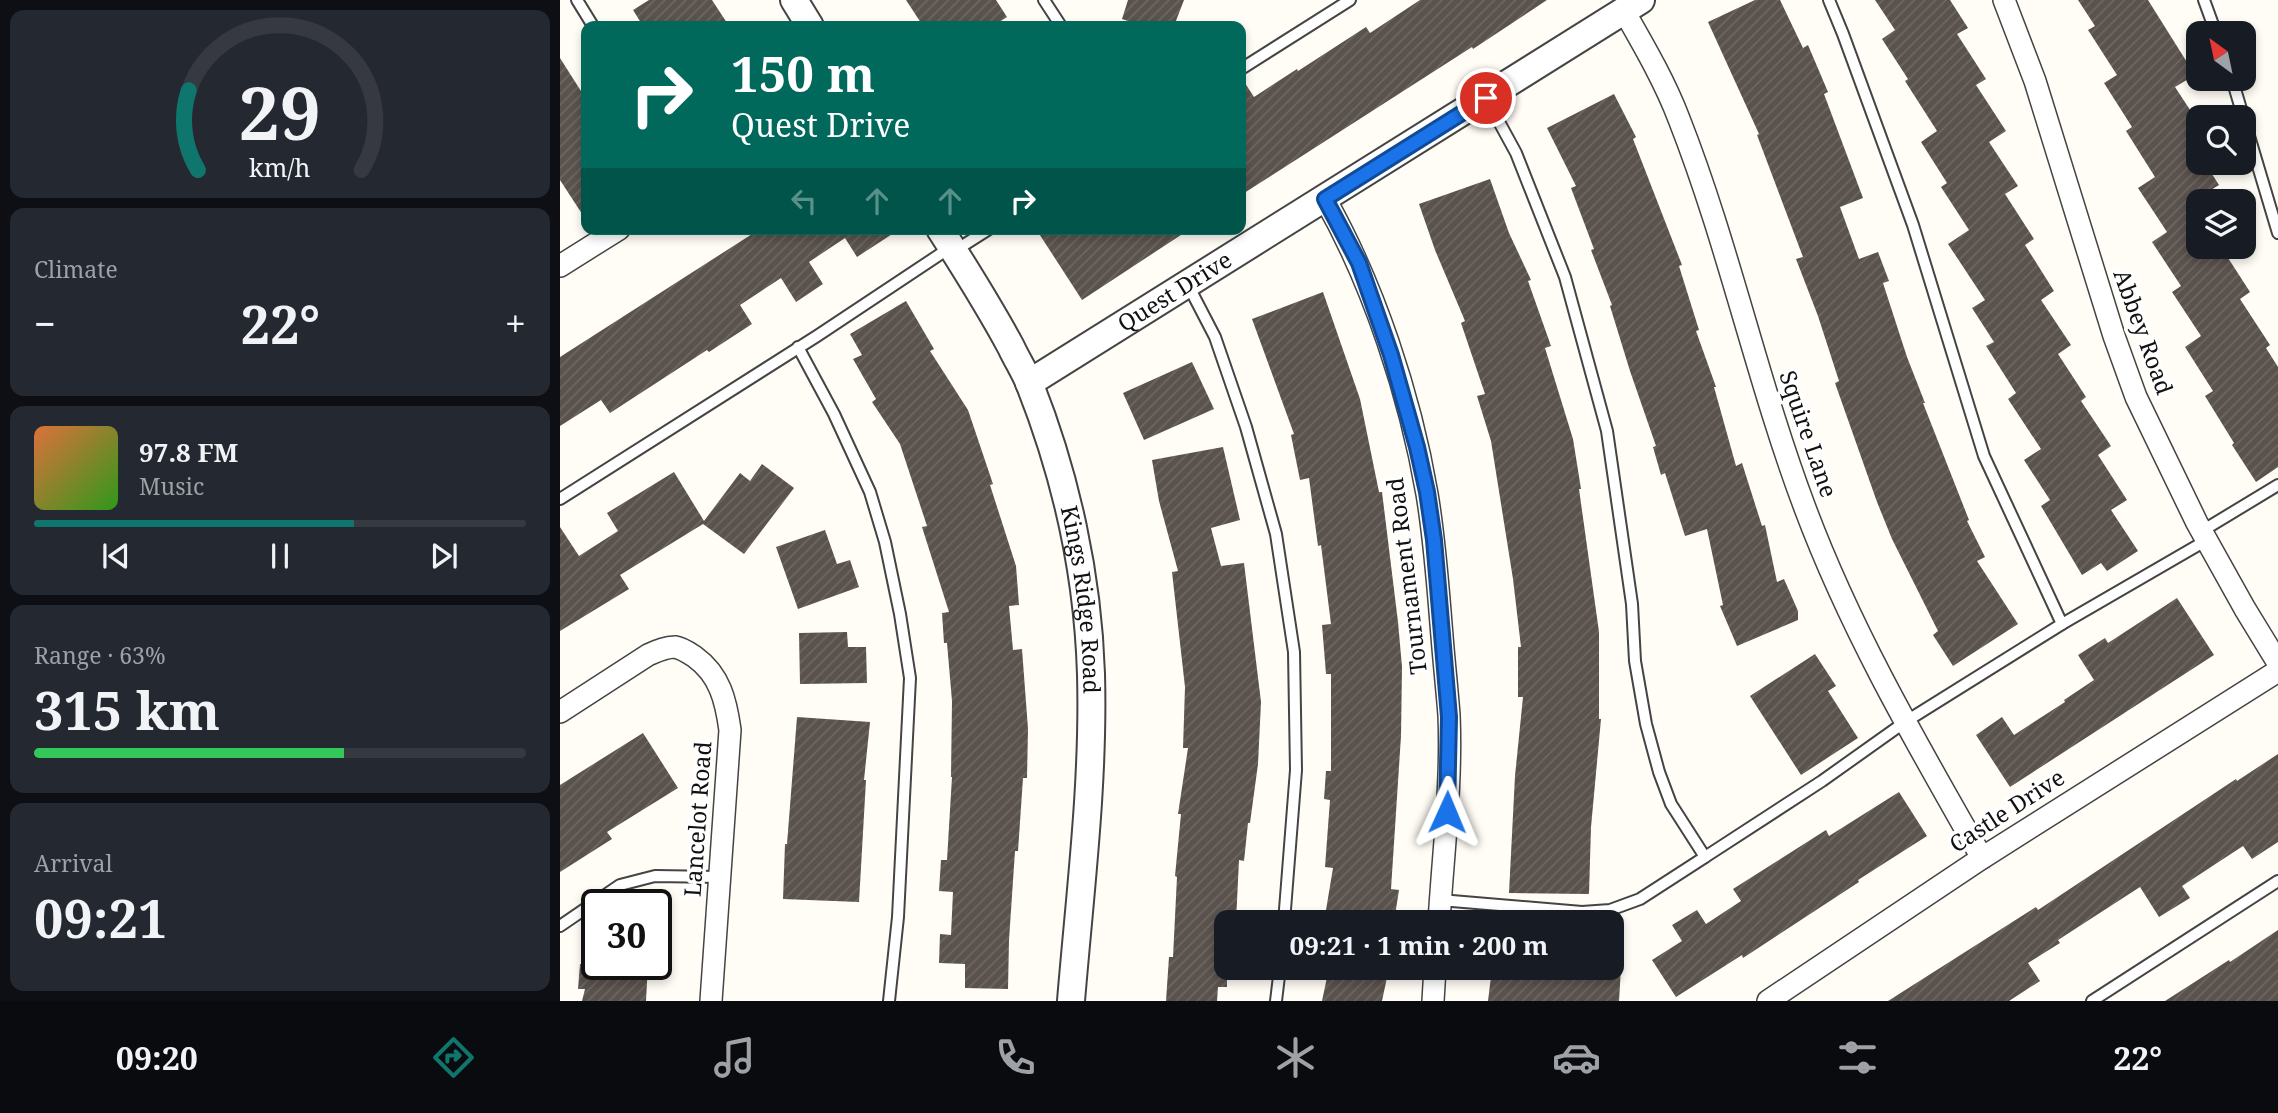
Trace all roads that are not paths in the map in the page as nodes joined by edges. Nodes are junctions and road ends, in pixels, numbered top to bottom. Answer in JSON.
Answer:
{"nodes":[{"id":1,"x":577,"y":0,"type":"edge"},
{"id":2,"x":794,"y":0,"type":"edge"},
{"id":3,"x":1044,"y":0,"type":"edge"},
{"id":4,"x":1350,"y":0,"type":"edge"},
{"id":5,"x":1829,"y":0,"type":"edge"},
{"id":6,"x":2004,"y":0,"type":"edge"},
{"id":7,"x":2204,"y":0,"type":"edge"},
{"id":8,"x":1632,"y":5,"type":"edge"},
{"id":9,"x":590,"y":21,"type":"edge"},
{"id":10,"x":807,"y":21,"type":"edge"},
{"id":11,"x":1058,"y":21,"type":"edge"},
{"id":12,"x":2212,"y":21,"type":"edge"},
{"id":13,"x":1246,"y":66,"type":"edge"},
{"id":14,"x":2236,"y":91,"type":"edge"},
{"id":15,"x":1486,"y":98,"type":"junction"},
{"id":16,"x":1325,"y":199,"type":"junction"},
{"id":17,"x":2278,"y":233,"type":"edge"},
{"id":18,"x":609,"y":235,"type":"edge"},
{"id":19,"x":970,"y":235,"type":"edge"},
{"id":20,"x":948,"y":242,"type":"edge"},
{"id":21,"x":560,"y":266,"type":"edge"},
{"id":22,"x":1188,"y":284,"type":"junction"},
{"id":23,"x":799,"y":347,"type":"junction"},
{"id":24,"x":1029,"y":383,"type":"junction"},
{"id":25,"x":2278,"y":485,"type":"edge"},
{"id":26,"x":560,"y":499,"type":"edge"},
{"id":27,"x":2204,"y":536,"type":"junction"},
{"id":28,"x":2062,"y":624,"type":"junction"},
{"id":29,"x":2278,"y":663,"type":"edge"},
{"id":30,"x":2278,"y":671,"type":"edge"},
{"id":31,"x":560,"y":712,"type":"edge"},
{"id":32,"x":1905,"y":722,"type":"junction"},
{"id":33,"x":1705,"y":857,"type":"junction"},
{"id":34,"x":1982,"y":858,"type":"junction"},
{"id":35,"x":720,"y":877,"type":"junction"},
{"id":36,"x":2278,"y":881,"type":"edge"},
{"id":37,"x":1440,"y":900,"type":"junction"},
{"id":38,"x":1285,"y":910,"type":"edge"},
{"id":39,"x":1439,"y":910,"type":"edge"},
{"id":40,"x":560,"y":926,"type":"edge"},
{"id":41,"x":1278,"y":980,"type":"edge"},
{"id":42,"x":1434,"y":980,"type":"edge"},
{"id":43,"x":711,"y":1001,"type":"edge"},
{"id":44,"x":889,"y":1001,"type":"edge"},
{"id":45,"x":1071,"y":1001,"type":"edge"},
{"id":46,"x":1276,"y":1001,"type":"edge"},
{"id":47,"x":1433,"y":1001,"type":"edge"},
{"id":48,"x":1768,"y":1001,"type":"edge"},
{"id":49,"x":2092,"y":1001,"type":"edge"}],
"edges":[{"from":1,"to":9,"type":"lane"},
{"from":2,"to":10,"type":"street"},
{"from":3,"to":11,"type":"lane"},
{"from":4,"to":13,"type":"lane"},
{"from":5,"to":28,"type":"lane"},
{"from":6,"to":27,"type":"street","name":"Abbey Road"},
{"from":7,"to":12,"type":"lane"},
{"from":8,"to":15,"type":"street","name":"Quest Drive"},
{"from":8,"to":32,"type":"street","name":"Squire Lane"},
{"from":14,"to":17,"type":"lane"},
{"from":15,"to":16,"type":"street","name":"Quest Drive"},
{"from":15,"to":33,"type":"lane"},
{"from":16,"to":22,"type":"street","name":"Quest Drive"},
{"from":16,"to":37,"type":"street","name":"Tournament Road"},
{"from":18,"to":21,"type":"street"},
{"from":19,"to":20,"type":"lane"},
{"from":20,"to":23,"type":"lane"},
{"from":20,"to":24,"type":"street","name":"Kings Ridge Road"},
{"from":22,"to":24,"type":"street","name":"Quest Drive"},
{"from":22,"to":38,"type":"lane"},
{"from":23,"to":26,"type":"lane"},
{"from":23,"to":44,"type":"lane"},
{"from":24,"to":45,"type":"street","name":"Kings Ridge Road"},
{"from":25,"to":27,"type":"lane"},
{"from":27,"to":28,"type":"lane"},
{"from":27,"to":29,"type":"street","name":"Abbey Road"},
{"from":28,"to":32,"type":"lane"},
{"from":30,"to":34,"type":"street","name":"Castle Drive"},
{"from":31,"to":35,"type":"street","name":"Lancelot Road"},
{"from":32,"to":33,"type":"lane"},
{"from":32,"to":34,"type":"street","name":"Squire Lane"},
{"from":33,"to":37,"type":"lane"},
{"from":34,"to":48,"type":"street","name":"Castle Drive"},
{"from":35,"to":40,"type":"lane"},
{"from":35,"to":43,"type":"street","name":"Lancelot Road"},
{"from":36,"to":49,"type":"lane"},
{"from":37,"to":39,"type":"street","name":"Tournament Road"},
{"from":41,"to":46,"type":"lane"},
{"from":42,"to":47,"type":"street"}]}
